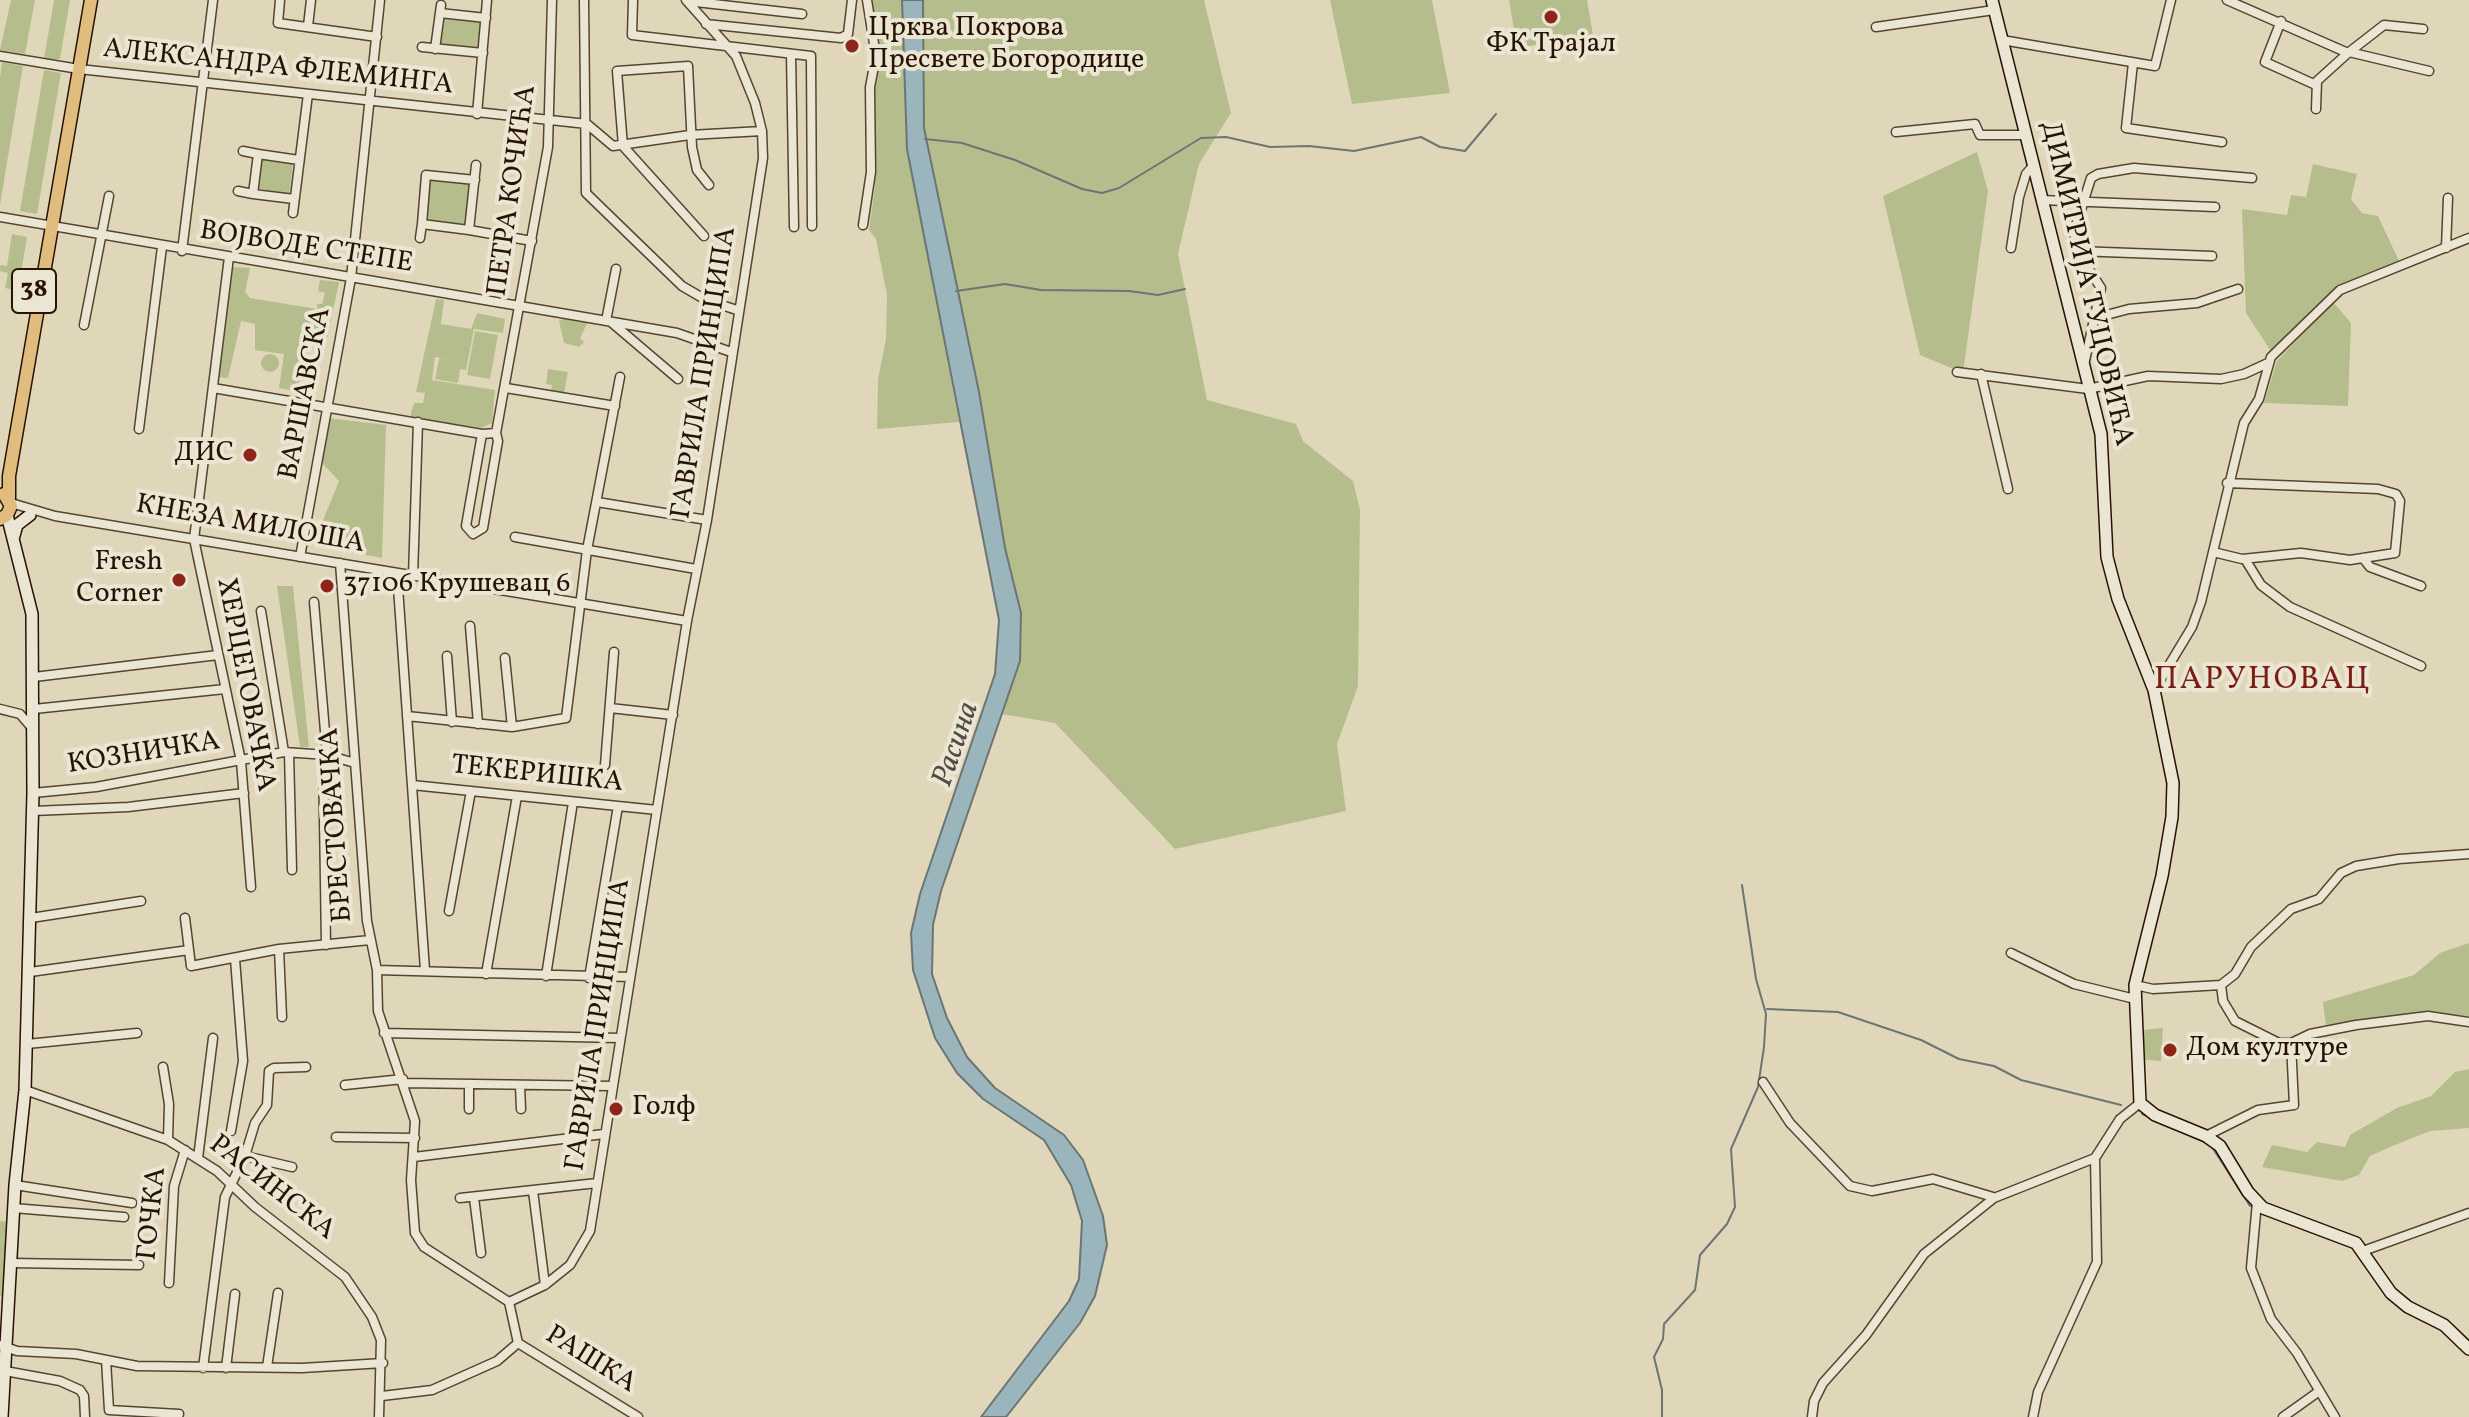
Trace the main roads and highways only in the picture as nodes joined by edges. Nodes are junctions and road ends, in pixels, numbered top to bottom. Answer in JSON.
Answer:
{"nodes":[{"id":1,"x":83,"y":0,"type":"edge"},
{"id":2,"x":91,"y":0,"type":"edge"},
{"id":3,"x":75,"y":69,"type":"junction"},
{"id":4,"x":48,"y":226,"type":"junction"},
{"id":5,"x":1,"y":479,"type":"edge"},
{"id":6,"x":5,"y":509,"type":"edge"}],
"edges":[{"from":1,"to":3,"type":"main road","number":"38"},
{"from":2,"to":3,"type":"main road","number":"38"},
{"from":3,"to":4,"type":"main road","number":"38"},
{"from":4,"to":5,"type":"main road","number":"38"},
{"from":4,"to":6,"type":"main road","number":"38"}]}
